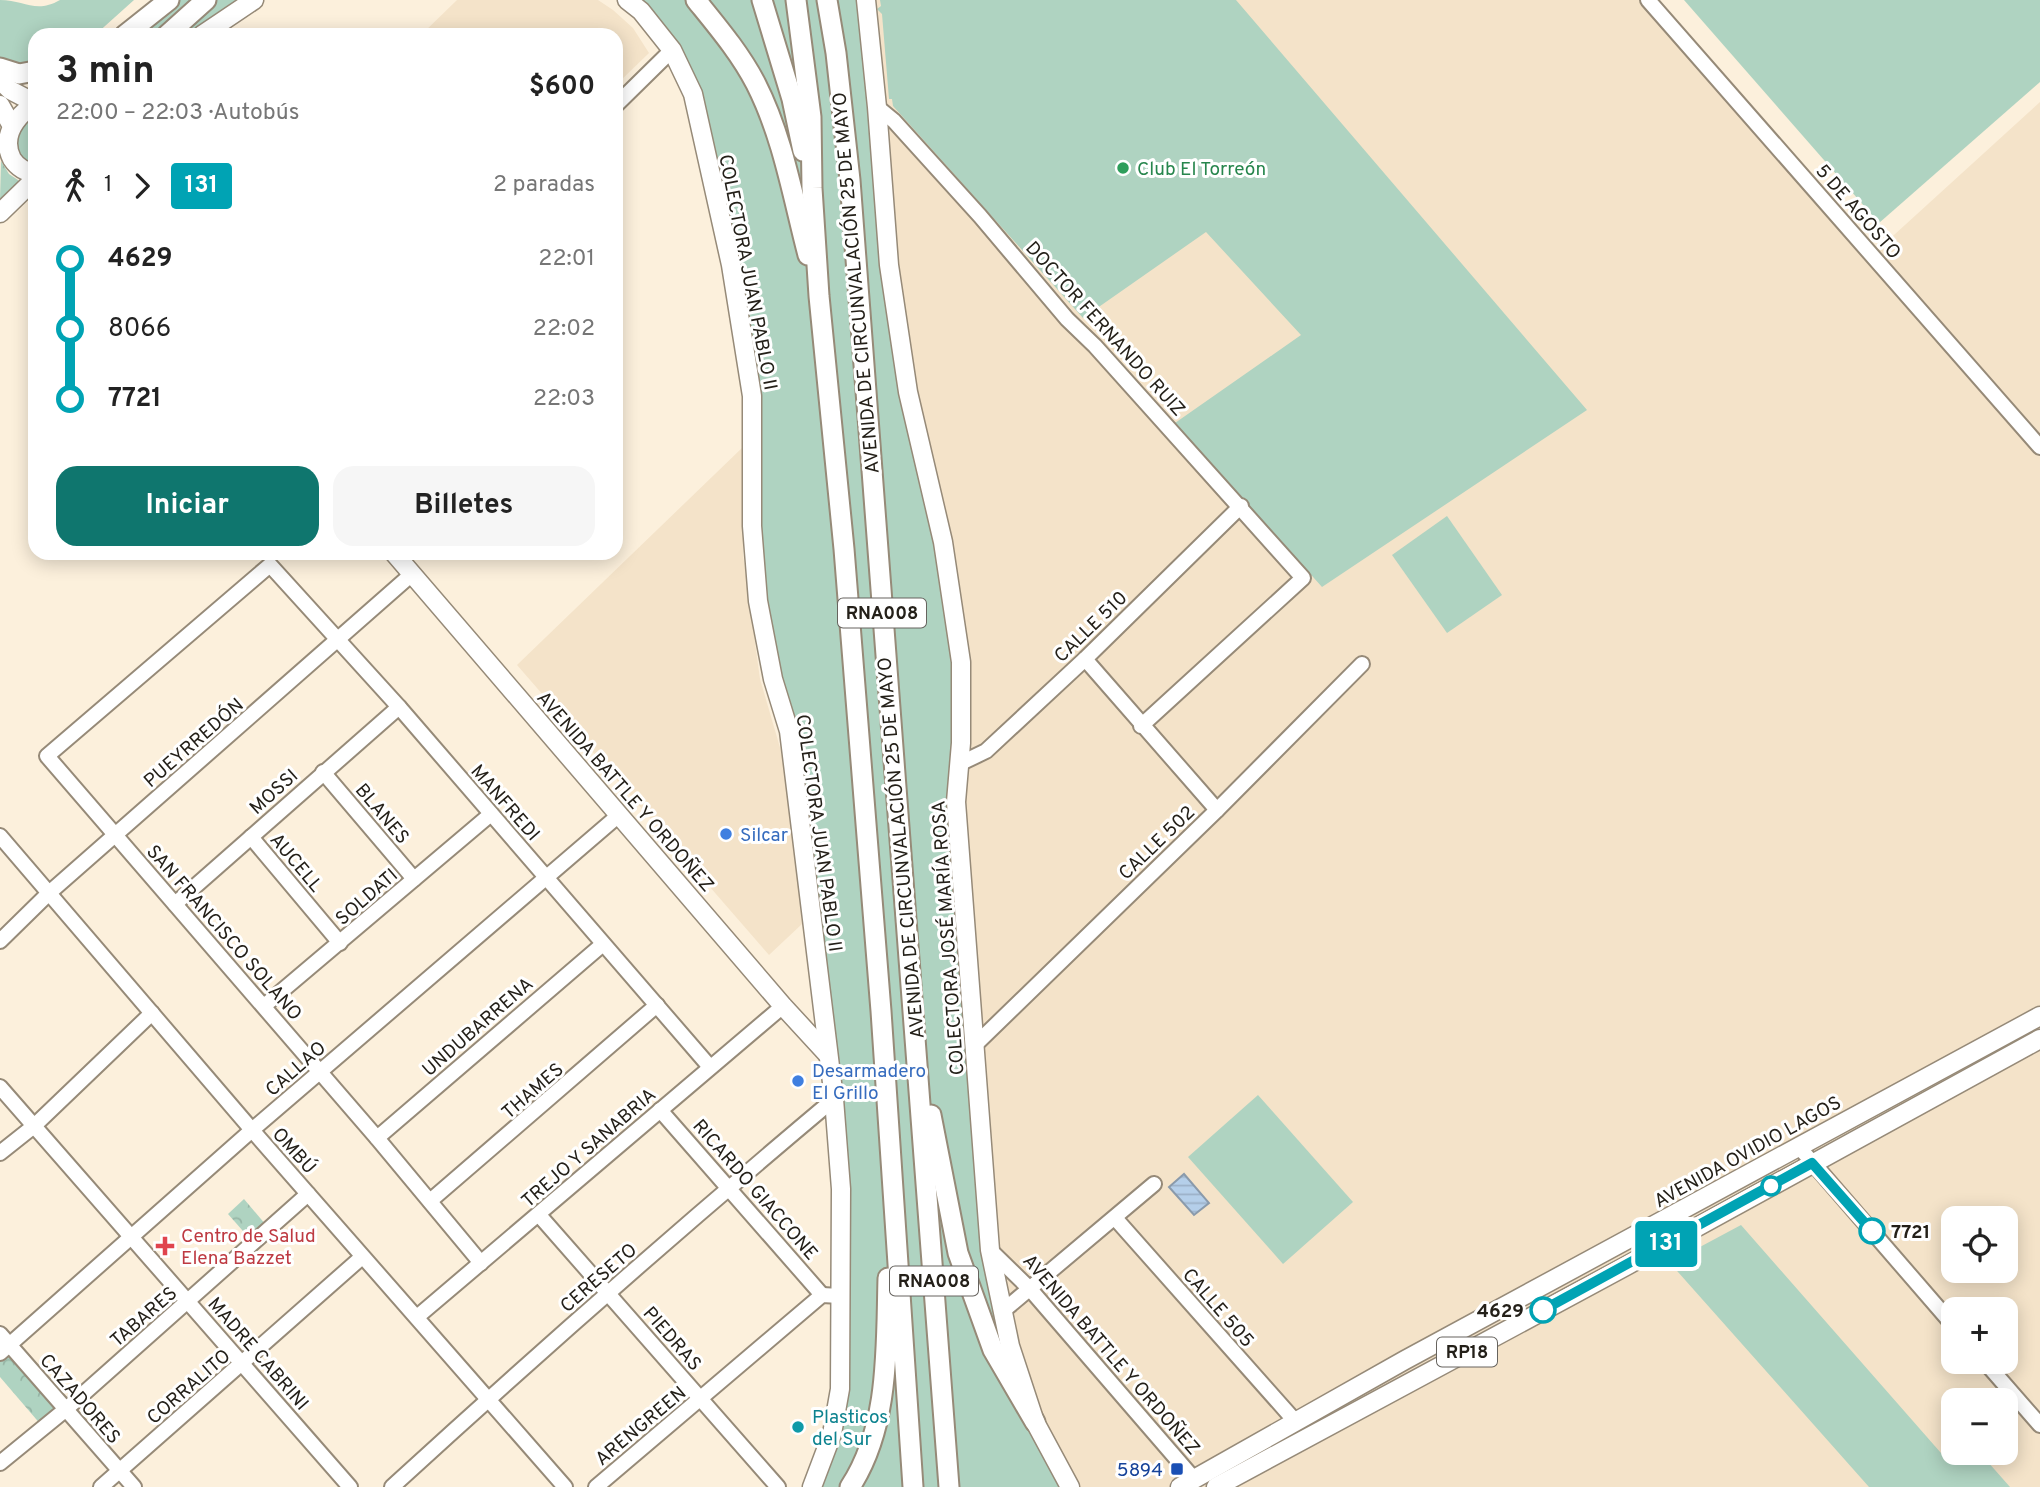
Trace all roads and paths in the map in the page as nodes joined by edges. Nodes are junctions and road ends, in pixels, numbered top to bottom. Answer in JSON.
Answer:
{"nodes":[{"id":1,"x":154,"y":0,"type":"edge"},
{"id":2,"x":169,"y":0,"type":"edge"},
{"id":3,"x":206,"y":0,"type":"edge"},
{"id":4,"x":254,"y":0,"type":"edge"},
{"id":5,"x":626,"y":0,"type":"edge"},
{"id":6,"x":696,"y":0,"type":"edge"},
{"id":7,"x":762,"y":0,"type":"edge"},
{"id":8,"x":796,"y":0,"type":"edge"},
{"id":9,"x":827,"y":0,"type":"edge"},
{"id":10,"x":835,"y":0,"type":"edge"},
{"id":11,"x":866,"y":0,"type":"edge"},
{"id":12,"x":1648,"y":0,"type":"edge"},
{"id":13,"x":132,"y":28,"type":"edge"},
{"id":14,"x":134,"y":28,"type":"edge"},
{"id":15,"x":175,"y":28,"type":"edge"},
{"id":16,"x":212,"y":28,"type":"edge"},
{"id":17,"x":671,"y":50,"type":"junction"},
{"id":18,"x":836,"y":53,"type":"junction"},
{"id":19,"x":0,"y":68,"type":"edge"},
{"id":20,"x":28,"y":72,"type":"edge"},
{"id":21,"x":0,"y":80,"type":"edge"},
{"id":22,"x":623,"y":98,"type":"edge"},
{"id":23,"x":28,"y":99,"type":"edge"},
{"id":24,"x":0,"y":105,"type":"edge"},
{"id":25,"x":877,"y":107,"type":"junction"},
{"id":26,"x":28,"y":108,"type":"edge"},
{"id":27,"x":6,"y":139,"type":"edge"},
{"id":28,"x":28,"y":172,"type":"edge"},
{"id":29,"x":28,"y":186,"type":"edge"},
{"id":30,"x":812,"y":188,"type":"junction"},
{"id":31,"x":0,"y":212,"type":"edge"},
{"id":32,"x":819,"y":296,"type":"junction"},
{"id":33,"x":2040,"y":447,"type":"edge"},
{"id":34,"x":1241,"y":506,"type":"junction"},
{"id":35,"x":400,"y":560,"type":"edge"},
{"id":36,"x":412,"y":574,"type":"junction"},
{"id":37,"x":339,"y":640,"type":"junction"},
{"id":38,"x":1085,"y":659,"type":"junction"},
{"id":39,"x":1362,"y":664,"type":"dead end"},
{"id":40,"x":399,"y":708,"type":"junction"},
{"id":41,"x":1141,"y":726,"type":"junction"},
{"id":42,"x":47,"y":756,"type":"joint"},
{"id":43,"x":959,"y":764,"type":"junction"},
{"id":44,"x":323,"y":772,"type":"junction"},
{"id":45,"x":1217,"y":810,"type":"junction"},
{"id":46,"x":491,"y":814,"type":"junction"},
{"id":47,"x":619,"y":816,"type":"junction"},
{"id":48,"x":116,"y":835,"type":"junction"},
{"id":49,"x":0,"y":836,"type":"edge"},
{"id":50,"x":251,"y":837,"type":"junction"},
{"id":51,"x":546,"y":877,"type":"junction"},
{"id":52,"x":414,"y":879,"type":"junction"},
{"id":53,"x":49,"y":893,"type":"junction"},
{"id":54,"x":175,"y":904,"type":"junction"},
{"id":55,"x":0,"y":941,"type":"edge"},
{"id":56,"x":340,"y":943,"type":"junction"},
{"id":57,"x":603,"y":944,"type":"junction"},
{"id":58,"x":657,"y":1005,"type":"junction"},
{"id":59,"x":264,"y":1006,"type":"junction"},
{"id":60,"x":783,"y":1006,"type":"junction"},
{"id":61,"x":152,"y":1013,"type":"junction"},
{"id":62,"x":2040,"y":1016,"type":"edge"},
{"id":63,"x":2040,"y":1038,"type":"edge"},
{"id":64,"x":975,"y":1045,"type":"junction"},
{"id":65,"x":828,"y":1055,"type":"junction"},
{"id":66,"x":710,"y":1067,"type":"junction"},
{"id":67,"x":320,"y":1073,"type":"junction"},
{"id":68,"x":919,"y":1075,"type":"junction"},
{"id":69,"x":0,"y":1087,"type":"edge"},
{"id":70,"x":834,"y":1099,"type":"junction"},
{"id":71,"x":660,"y":1110,"type":"junction"},
{"id":72,"x":34,"y":1126,"type":"junction"},
{"id":73,"x":252,"y":1130,"type":"junction"},
{"id":74,"x":377,"y":1138,"type":"junction"},
{"id":75,"x":1799,"y":1147,"type":"junction"},
{"id":76,"x":0,"y":1153,"type":"edge"},
{"id":77,"x":891,"y":1161,"type":"junction"},
{"id":78,"x":1812,"y":1163,"type":"junction"},
{"id":79,"x":1154,"y":1184,"type":"dead end"},
{"id":80,"x":729,"y":1187,"type":"junction"},
{"id":81,"x":309,"y":1194,"type":"junction"},
{"id":82,"x":430,"y":1201,"type":"junction"},
{"id":83,"x":539,"y":1215,"type":"junction"},
{"id":84,"x":1115,"y":1218,"type":"junction"},
{"id":85,"x":133,"y":1238,"type":"junction"},
{"id":86,"x":990,"y":1250,"type":"junction"},
{"id":87,"x":362,"y":1256,"type":"junction"},
{"id":88,"x":481,"y":1263,"type":"junction"},
{"id":89,"x":1030,"y":1289,"type":"junction"},
{"id":90,"x":608,"y":1293,"type":"junction"},
{"id":91,"x":831,"y":1295,"type":"junction"},
{"id":92,"x":188,"y":1301,"type":"junction"},
{"id":93,"x":1003,"y":1311,"type":"junction"},
{"id":94,"x":1941,"y":1311,"type":"edge"},
{"id":95,"x":416,"y":1317,"type":"junction"},
{"id":96,"x":3,"y":1344,"type":"edge"},
{"id":97,"x":242,"y":1364,"type":"junction"},
{"id":98,"x":1995,"y":1374,"type":"edge"},
{"id":99,"x":488,"y":1399,"type":"junction"},
{"id":100,"x":700,"y":1399,"type":"junction"},
{"id":101,"x":65,"y":1410,"type":"junction"},
{"id":102,"x":1294,"y":1421,"type":"junction"},
{"id":103,"x":1035,"y":1422,"type":"junction"},
{"id":104,"x":2040,"y":1425,"type":"edge"},
{"id":105,"x":0,"y":1463,"type":"edge"},
{"id":106,"x":120,"y":1471,"type":"junction"},
{"id":107,"x":1068,"y":1482,"type":"edge"},
{"id":108,"x":1192,"y":1484,"type":"edge"},
{"id":109,"x":101,"y":1487,"type":"edge"},
{"id":110,"x":134,"y":1487,"type":"edge"},
{"id":111,"x":350,"y":1487,"type":"edge"},
{"id":112,"x":392,"y":1487,"type":"edge"},
{"id":113,"x":565,"y":1487,"type":"edge"},
{"id":114,"x":596,"y":1487,"type":"edge"},
{"id":115,"x":778,"y":1487,"type":"edge"},
{"id":116,"x":812,"y":1487,"type":"edge"},
{"id":117,"x":850,"y":1487,"type":"edge"},
{"id":118,"x":913,"y":1487,"type":"edge"},
{"id":119,"x":949,"y":1487,"type":"edge"},
{"id":120,"x":1083,"y":1487,"type":"edge"},
{"id":121,"x":1216,"y":1487,"type":"edge"}],
"edges":[{"from":1,"to":13,"type":"main road"},
{"from":2,"to":14,"type":"highway"},
{"from":3,"to":15,"type":"highway"},
{"from":4,"to":16,"type":"main road"},
{"from":5,"to":17,"type":"main road","name":"COLECTORA JUAN PABLO II"},
{"from":6,"to":32,"type":"highway"},
{"from":7,"to":30,"type":"highway"},
{"from":8,"to":30,"type":"highway","name":"AVENIDA DE CIRCUNVALACIÓN 25 DE MAYO","number":"RNA008"},
{"from":9,"to":18,"type":"highway","name":"AVENIDA DE CIRCUNVALACIÓN 25 DE MAYO","number":"RNA008"},
{"from":10,"to":18,"type":"highway"},
{"from":11,"to":25,"type":"main road","name":"COLECTORA JOSÉ MARÍA ROSA"},
{"from":12,"to":33,"type":"street","name":"5 DE AGOSTO"},
{"from":17,"to":22,"type":"street"},
{"from":17,"to":65,"type":"main road","name":"COLECTORA JUAN PABLO II"},
{"from":18,"to":68,"type":"highway","name":"AVENIDA DE CIRCUNVALACIÓN 25 DE MAYO","number":"RNA008"},
{"from":19,"to":20,"type":"highway"},
{"from":21,"to":23,"type":"main road"},
{"from":24,"to":27,"type":"main road"},
{"from":25,"to":34,"type":"street","name":"DOCTOR FERNANDO RUIZ"},
{"from":25,"to":43,"type":"main road","name":"COLECTORA JOSÉ MARÍA ROSA"},
{"from":26,"to":27,"type":"main road"},
{"from":27,"to":28,"type":"main road"},
{"from":29,"to":31,"type":"main road"},
{"from":30,"to":32,"type":"highway","name":"AVENIDA DE CIRCUNVALACIÓN 25 DE MAYO","number":"RNA008"},
{"from":32,"to":77,"type":"highway","name":"AVENIDA DE CIRCUNVALACIÓN 25 DE MAYO","number":"RNA008"},
{"from":34,"to":38,"type":"street","name":"CALLE 510"},
{"from":34,"to":41,"type":"street","name":"DOCTOR FERNANDO RUIZ"},
{"from":35,"to":36,"type":"main road","name":"AVENIDA BATTLE Y ORDOÑEZ"},
{"from":36,"to":37,"type":"street","name":"PUEYRREDÓN"},
{"from":36,"to":47,"type":"main road","name":"AVENIDA BATTLE Y ORDOÑEZ"},
{"from":37,"to":40,"type":"street","name":"MANFREDI"},
{"from":37,"to":42,"type":"street","name":"MANFREDI"},
{"from":37,"to":48,"type":"street","name":"PUEYRREDÓN"},
{"from":38,"to":41,"type":"street"},
{"from":38,"to":43,"type":"street","name":"CALLE 510"},
{"from":39,"to":45,"type":"street","name":"CALLE 502"},
{"from":40,"to":44,"type":"street","name":"MOSSI"},
{"from":40,"to":46,"type":"street","name":"MANFREDI"},
{"from":41,"to":45,"type":"street"},
{"from":42,"to":48,"type":"street","name":"SAN FRANCISCO SOLANO"},
{"from":43,"to":64,"type":"main road","name":"COLECTORA JOSÉ MARÍA ROSA"},
{"from":44,"to":50,"type":"street","name":"MOSSI"},
{"from":44,"to":52,"type":"street","name":"BLANES"},
{"from":45,"to":64,"type":"street","name":"CALLE 502"},
{"from":46,"to":51,"type":"street","name":"MANFREDI"},
{"from":46,"to":52,"type":"street","name":"SOLDATI"},
{"from":47,"to":51,"type":"street","name":"CALLAO"},
{"from":47,"to":60,"type":"main road","name":"AVENIDA BATTLE Y ORDOÑEZ"},
{"from":48,"to":53,"type":"street","name":"PUEYRREDÓN"},
{"from":48,"to":54,"type":"street","name":"SAN FRANCISCO SOLANO"},
{"from":49,"to":53,"type":"street","name":"OMBÚ"},
{"from":50,"to":54,"type":"street","name":"MOSSI"},
{"from":50,"to":56,"type":"street","name":"AUCELL"},
{"from":51,"to":57,"type":"street","name":"MANFREDI"},
{"from":51,"to":67,"type":"street","name":"CALLAO"},
{"from":52,"to":56,"type":"street","name":"SOLDATI"},
{"from":53,"to":55,"type":"street","name":"PUEYRREDÓN"},
{"from":53,"to":61,"type":"street","name":"OMBÚ"},
{"from":54,"to":59,"type":"street","name":"SAN FRANCISCO SOLANO"},
{"from":56,"to":59,"type":"street","name":"SOLDATI"},
{"from":57,"to":58,"type":"street","name":"MANFREDI"},
{"from":57,"to":74,"type":"street","name":"UNDUBARRENA"},
{"from":58,"to":66,"type":"street","name":"MANFREDI"},
{"from":58,"to":82,"type":"street","name":"THAMES"},
{"from":59,"to":67,"type":"street","name":"SAN FRANCISCO SOLANO"},
{"from":60,"to":65,"type":"main road","name":"AVENIDA BATTLE Y ORDOÑEZ"},
{"from":60,"to":66,"type":"street","name":"TREJO Y SANABRIA"},
{"from":61,"to":72,"type":"street"},
{"from":61,"to":73,"type":"street","name":"OMBÚ"},
{"from":62,"to":75,"type":"main road","name":"AVENIDA OVIDIO LAGOS","number":"RP18"},
{"from":63,"to":78,"type":"main road","number":"RP18"},
{"from":64,"to":86,"type":"main road","name":"COLECTORA JOSÉ MARÍA ROSA"},
{"from":65,"to":70,"type":"main road","name":"COLECTORA JUAN PABLO II"},
{"from":66,"to":71,"type":"street","name":"TREJO Y SANABRIA"},
{"from":67,"to":73,"type":"street","name":"CALLAO"},
{"from":67,"to":74,"type":"street","name":"SAN FRANCISCO SOLANO"},
{"from":68,"to":103,"type":"highway"},
{"from":68,"to":119,"type":"highway","name":"AVENIDA DE CIRCUNVALACIÓN 25 DE MAYO","number":"RNA008"},
{"from":69,"to":72,"type":"street","name":"MADRE CABRINI"},
{"from":70,"to":80,"type":"street","name":"CERESETO"},
{"from":70,"to":91,"type":"main road","name":"COLECTORA JUAN PABLO II"},
{"from":71,"to":80,"type":"street","name":"RICARDO GIACCONE"},
{"from":71,"to":83,"type":"street","name":"TREJO Y SANABRIA"},
{"from":72,"to":76,"type":"street"},
{"from":72,"to":85,"type":"street","name":"MADRE CABRINI"},
{"from":73,"to":81,"type":"street","name":"OMBÚ"},
{"from":73,"to":85,"type":"street","name":"CALLAO"},
{"from":74,"to":82,"type":"street","name":"SAN FRANCISCO SOLANO"},
{"from":75,"to":78,"type":"street"},
{"from":75,"to":102,"type":"main road","name":"AVENIDA OVIDIO LAGOS","number":"RP18"},
{"from":77,"to":117,"type":"highway"},
{"from":77,"to":118,"type":"highway","name":"AVENIDA DE CIRCUNVALACIÓN 25 DE MAYO","number":"RNA008"},
{"from":78,"to":94,"type":"street"},
{"from":78,"to":121,"type":"main road","number":"RP18"},
{"from":79,"to":84,"type":"street"},
{"from":80,"to":90,"type":"street","name":"CERESETO"},
{"from":80,"to":91,"type":"street","name":"RICARDO GIACCONE"},
{"from":81,"to":87,"type":"street","name":"OMBÚ"},
{"from":81,"to":92,"type":"street","name":"TABARES"},
{"from":82,"to":88,"type":"street","name":"SAN FRANCISCO SOLANO"},
{"from":83,"to":88,"type":"street","name":"TREJO Y SANABRIA"},
{"from":83,"to":90,"type":"street","name":"PIEDRAS"},
{"from":84,"to":89,"type":"street"},
{"from":84,"to":102,"type":"street","name":"CALLE 505"},
{"from":85,"to":92,"type":"street","name":"MADRE CABRINI"},
{"from":85,"to":96,"type":"street","name":"CALLAO"},
{"from":86,"to":89,"type":"street","name":"AVENIDA BATTLE Y ORDOÑEZ"},
{"from":86,"to":93,"type":"main road","name":"COLECTORA JOSÉ MARÍA ROSA"},
{"from":87,"to":95,"type":"street","name":"OMBÚ"},
{"from":87,"to":97,"type":"street","name":"CORRALITO"},
{"from":88,"to":95,"type":"street","name":"TREJO Y SANABRIA"},
{"from":89,"to":93,"type":"street"},
{"from":89,"to":108,"type":"street","name":"AVENIDA BATTLE Y ORDOÑEZ"},
{"from":90,"to":99,"type":"street","name":"CERESETO"},
{"from":90,"to":100,"type":"street","name":"PIEDRAS"},
{"from":91,"to":100,"type":"street","name":"ARENGREEN"},
{"from":91,"to":116,"type":"main road","name":"COLECTORA JUAN PABLO II"},
{"from":92,"to":97,"type":"street","name":"MADRE CABRINI"},
{"from":92,"to":101,"type":"street","name":"TABARES"},
{"from":93,"to":103,"type":"main road","name":"COLECTORA JOSÉ MARÍA ROSA"},
{"from":95,"to":99,"type":"street","name":"OMBÚ"},
{"from":96,"to":101,"type":"street","name":"CAZADORES"},
{"from":97,"to":106,"type":"street","name":"CORRALITO"},
{"from":97,"to":111,"type":"street","name":"MADRE CABRINI"},
{"from":98,"to":104,"type":"street"},
{"from":99,"to":112,"type":"street","name":"CERESETO"},
{"from":99,"to":113,"type":"street","name":"OMBÚ"},
{"from":100,"to":114,"type":"street","name":"ARENGREEN"},
{"from":100,"to":115,"type":"street","name":"PIEDRAS"},
{"from":101,"to":105,"type":"street","name":"TABARES"},
{"from":101,"to":106,"type":"street","name":"CAZADORES"},
{"from":102,"to":108,"type":"main road","name":"AVENIDA OVIDIO LAGOS","number":"RP18"},
{"from":103,"to":107,"type":"main road","name":"COLECTORA JOSÉ MARÍA ROSA"},
{"from":106,"to":109,"type":"street","name":"CORRALITO"},
{"from":106,"to":110,"type":"street","name":"CAZADORES"},
{"from":107,"to":120,"type":"main road"}]}
